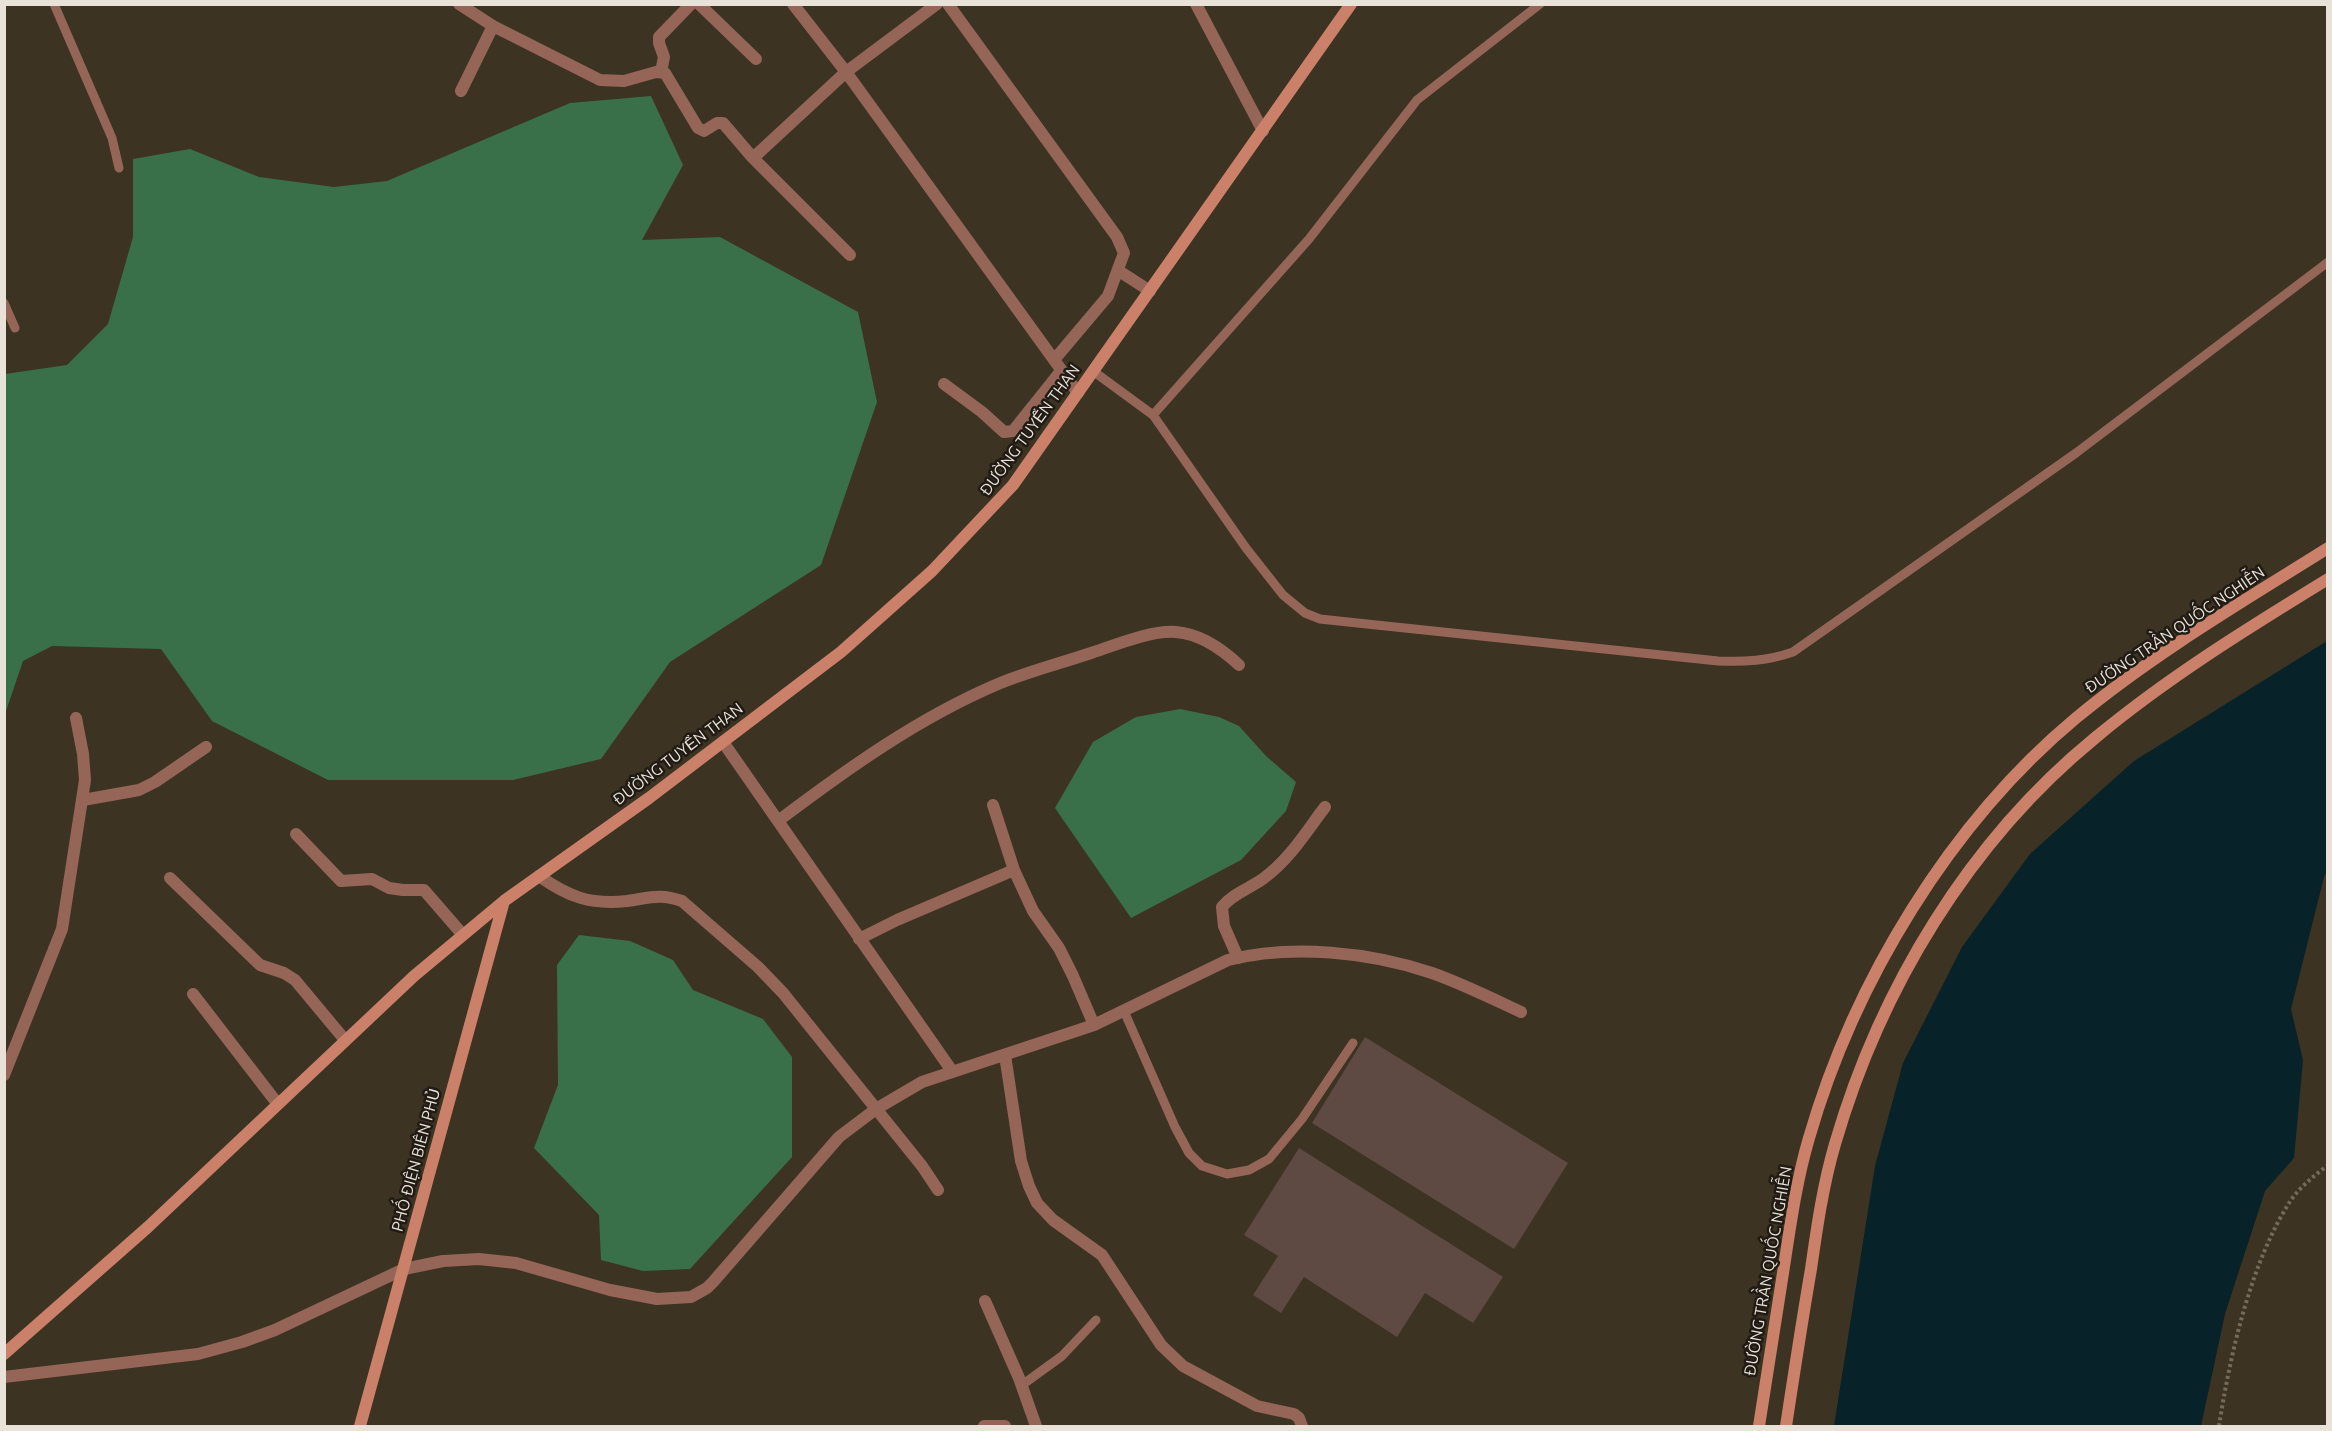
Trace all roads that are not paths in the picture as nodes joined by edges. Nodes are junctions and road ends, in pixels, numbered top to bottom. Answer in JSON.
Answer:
{"nodes":[{"id":1,"x":54,"y":4,"type":"edge"},
{"id":2,"x":459,"y":4,"type":"edge"},
{"id":3,"x":691,"y":4,"type":"edge"},
{"id":4,"x":699,"y":4,"type":"edge"},
{"id":5,"x":793,"y":4,"type":"edge"},
{"id":6,"x":937,"y":4,"type":"edge"},
{"id":7,"x":948,"y":4,"type":"edge"},
{"id":8,"x":1196,"y":4,"type":"edge"},
{"id":9,"x":1352,"y":4,"type":"edge"},
{"id":10,"x":1540,"y":4,"type":"edge"},
{"id":11,"x":493,"y":26,"type":"junction"},
{"id":12,"x":756,"y":59,"type":"dead end"},
{"id":13,"x":661,"y":72,"type":"junction"},
{"id":14,"x":846,"y":72,"type":"junction"},
{"id":15,"x":461,"y":91,"type":"dead end"},
{"id":16,"x":1263,"y":131,"type":"junction"},
{"id":17,"x":753,"y":158,"type":"junction"},
{"id":18,"x":119,"y":168,"type":"dead end"},
{"id":19,"x":850,"y":255,"type":"dead end"},
{"id":20,"x":2328,"y":262,"type":"edge"},
{"id":21,"x":1119,"y":271,"type":"junction"},
{"id":22,"x":1150,"y":291,"type":"junction"},
{"id":23,"x":4,"y":303,"type":"edge"},
{"id":24,"x":15,"y":328,"type":"dead end"},
{"id":25,"x":1058,"y":366,"type":"junction"},
{"id":26,"x":1093,"y":371,"type":"junction"},
{"id":27,"x":944,"y":384,"type":"dead end"},
{"id":28,"x":1078,"y":393,"type":"junction"},
{"id":29,"x":1153,"y":415,"type":"junction"},
{"id":30,"x":2328,"y":548,"type":"edge"},
{"id":31,"x":2328,"y":579,"type":"edge"},
{"id":32,"x":1239,"y":665,"type":"dead end"},
{"id":33,"x":76,"y":718,"type":"dead end"},
{"id":34,"x":723,"y":742,"type":"junction"},
{"id":35,"x":206,"y":747,"type":"dead end"},
{"id":36,"x":83,"y":800,"type":"junction"},
{"id":37,"x":993,"y":805,"type":"dead end"},
{"id":38,"x":1325,"y":807,"type":"dead end"},
{"id":39,"x":778,"y":821,"type":"junction"},
{"id":40,"x":296,"y":834,"type":"dead end"},
{"id":41,"x":1014,"y":870,"type":"junction"},
{"id":42,"x":539,"y":876,"type":"junction"},
{"id":43,"x":170,"y":878,"type":"dead end"},
{"id":44,"x":504,"y":901,"type":"junction"},
{"id":45,"x":463,"y":935,"type":"junction"},
{"id":46,"x":859,"y":939,"type":"junction"},
{"id":47,"x":1238,"y":958,"type":"junction"},
{"id":48,"x":193,"y":994,"type":"dead end"},
{"id":49,"x":1124,"y":1011,"type":"junction"},
{"id":50,"x":1521,"y":1012,"type":"dead end"},
{"id":51,"x":1094,"y":1025,"type":"junction"},
{"id":52,"x":345,"y":1040,"type":"junction"},
{"id":53,"x":1353,"y":1043,"type":"dead end"},
{"id":54,"x":1005,"y":1055,"type":"junction"},
{"id":55,"x":952,"y":1071,"type":"junction"},
{"id":56,"x":4,"y":1075,"type":"edge"},
{"id":57,"x":277,"y":1103,"type":"junction"},
{"id":58,"x":876,"y":1109,"type":"junction"},
{"id":59,"x":938,"y":1190,"type":"dead end"},
{"id":60,"x":404,"y":1269,"type":"junction"},
{"id":61,"x":985,"y":1301,"type":"dead end"},
{"id":62,"x":1096,"y":1320,"type":"dead end"},
{"id":63,"x":4,"y":1354,"type":"edge"},
{"id":64,"x":4,"y":1377,"type":"edge"},
{"id":65,"x":1022,"y":1385,"type":"junction"},
{"id":66,"x":360,"y":1426,"type":"edge"},
{"id":67,"x":984,"y":1426,"type":"edge"},
{"id":68,"x":1005,"y":1426,"type":"edge"},
{"id":69,"x":1036,"y":1426,"type":"edge"},
{"id":70,"x":1302,"y":1426,"type":"edge"},
{"id":71,"x":1759,"y":1426,"type":"edge"},
{"id":72,"x":1786,"y":1426,"type":"edge"}],
"edges":[{"from":1,"to":18,"type":"lane"},
{"from":2,"to":11,"type":"street"},
{"from":3,"to":13,"type":"street"},
{"from":4,"to":12,"type":"street"},
{"from":5,"to":14,"type":"street"},
{"from":6,"to":14,"type":"street"},
{"from":7,"to":21,"type":"street"},
{"from":8,"to":16,"type":"street"},
{"from":9,"to":16,"type":"street","name":"ĐƯỜNG TUYỂN THAN"},
{"from":10,"to":29,"type":"lane"},
{"from":11,"to":13,"type":"street"},
{"from":11,"to":15,"type":"street"},
{"from":13,"to":17,"type":"street"},
{"from":14,"to":17,"type":"street"},
{"from":14,"to":25,"type":"street"},
{"from":16,"to":22,"type":"street","name":"ĐƯỜNG TUYỂN THAN"},
{"from":17,"to":19,"type":"street"},
{"from":20,"to":29,"type":"lane"},
{"from":21,"to":22,"type":"street"},
{"from":21,"to":25,"type":"street"},
{"from":22,"to":26,"type":"street","name":"ĐƯỜNG TUYỂN THAN"},
{"from":23,"to":24,"type":"lane"},
{"from":25,"to":27,"type":"street"},
{"from":25,"to":28,"type":"street"},
{"from":26,"to":28,"type":"street","name":"ĐƯỜNG TUYỂN THAN"},
{"from":26,"to":29,"type":"lane"},
{"from":28,"to":34,"type":"street","name":"ĐƯỜNG TUYỂN THAN"},
{"from":30,"to":71,"type":"street","name":"ĐƯỜNG TRẦN QUỐC NGHIỄN"},
{"from":31,"to":72,"type":"street"},
{"from":32,"to":39,"type":"street"},
{"from":33,"to":36,"type":"street"},
{"from":34,"to":39,"type":"street"},
{"from":34,"to":42,"type":"street","name":"ĐƯỜNG TUYỂN THAN"},
{"from":35,"to":36,"type":"street"},
{"from":36,"to":56,"type":"street"},
{"from":37,"to":41,"type":"street"},
{"from":38,"to":47,"type":"street"},
{"from":39,"to":46,"type":"street"},
{"from":40,"to":45,"type":"street"},
{"from":41,"to":46,"type":"street"},
{"from":41,"to":51,"type":"street"},
{"from":42,"to":44,"type":"street","name":"ĐƯỜNG TUYỂN THAN"},
{"from":42,"to":58,"type":"street"},
{"from":43,"to":52,"type":"street"},
{"from":44,"to":45,"type":"street","name":"ĐƯỜNG TUYỂN THAN"},
{"from":44,"to":60,"type":"street","name":"PHỐ ĐIỆN BIÊN PHỦ"},
{"from":45,"to":52,"type":"street","name":"ĐƯỜNG TUYỂN THAN"},
{"from":46,"to":55,"type":"street"},
{"from":47,"to":49,"type":"street"},
{"from":47,"to":50,"type":"street"},
{"from":48,"to":57,"type":"street"},
{"from":49,"to":51,"type":"street"},
{"from":49,"to":53,"type":"lane"},
{"from":51,"to":54,"type":"street"},
{"from":52,"to":57,"type":"street","name":"ĐƯỜNG TUYỂN THAN"},
{"from":54,"to":55,"type":"street"},
{"from":54,"to":70,"type":"street"},
{"from":55,"to":58,"type":"street"},
{"from":57,"to":63,"type":"street","name":"ĐƯỜNG TUYỂN THAN"},
{"from":58,"to":59,"type":"street"},
{"from":58,"to":60,"type":"street"},
{"from":60,"to":64,"type":"street"},
{"from":60,"to":66,"type":"street","name":"PHỐ ĐIỆN BIÊN PHỦ"},
{"from":61,"to":65,"type":"street"},
{"from":62,"to":65,"type":"lane"},
{"from":65,"to":69,"type":"street"},
{"from":67,"to":68,"type":"street"}]}
